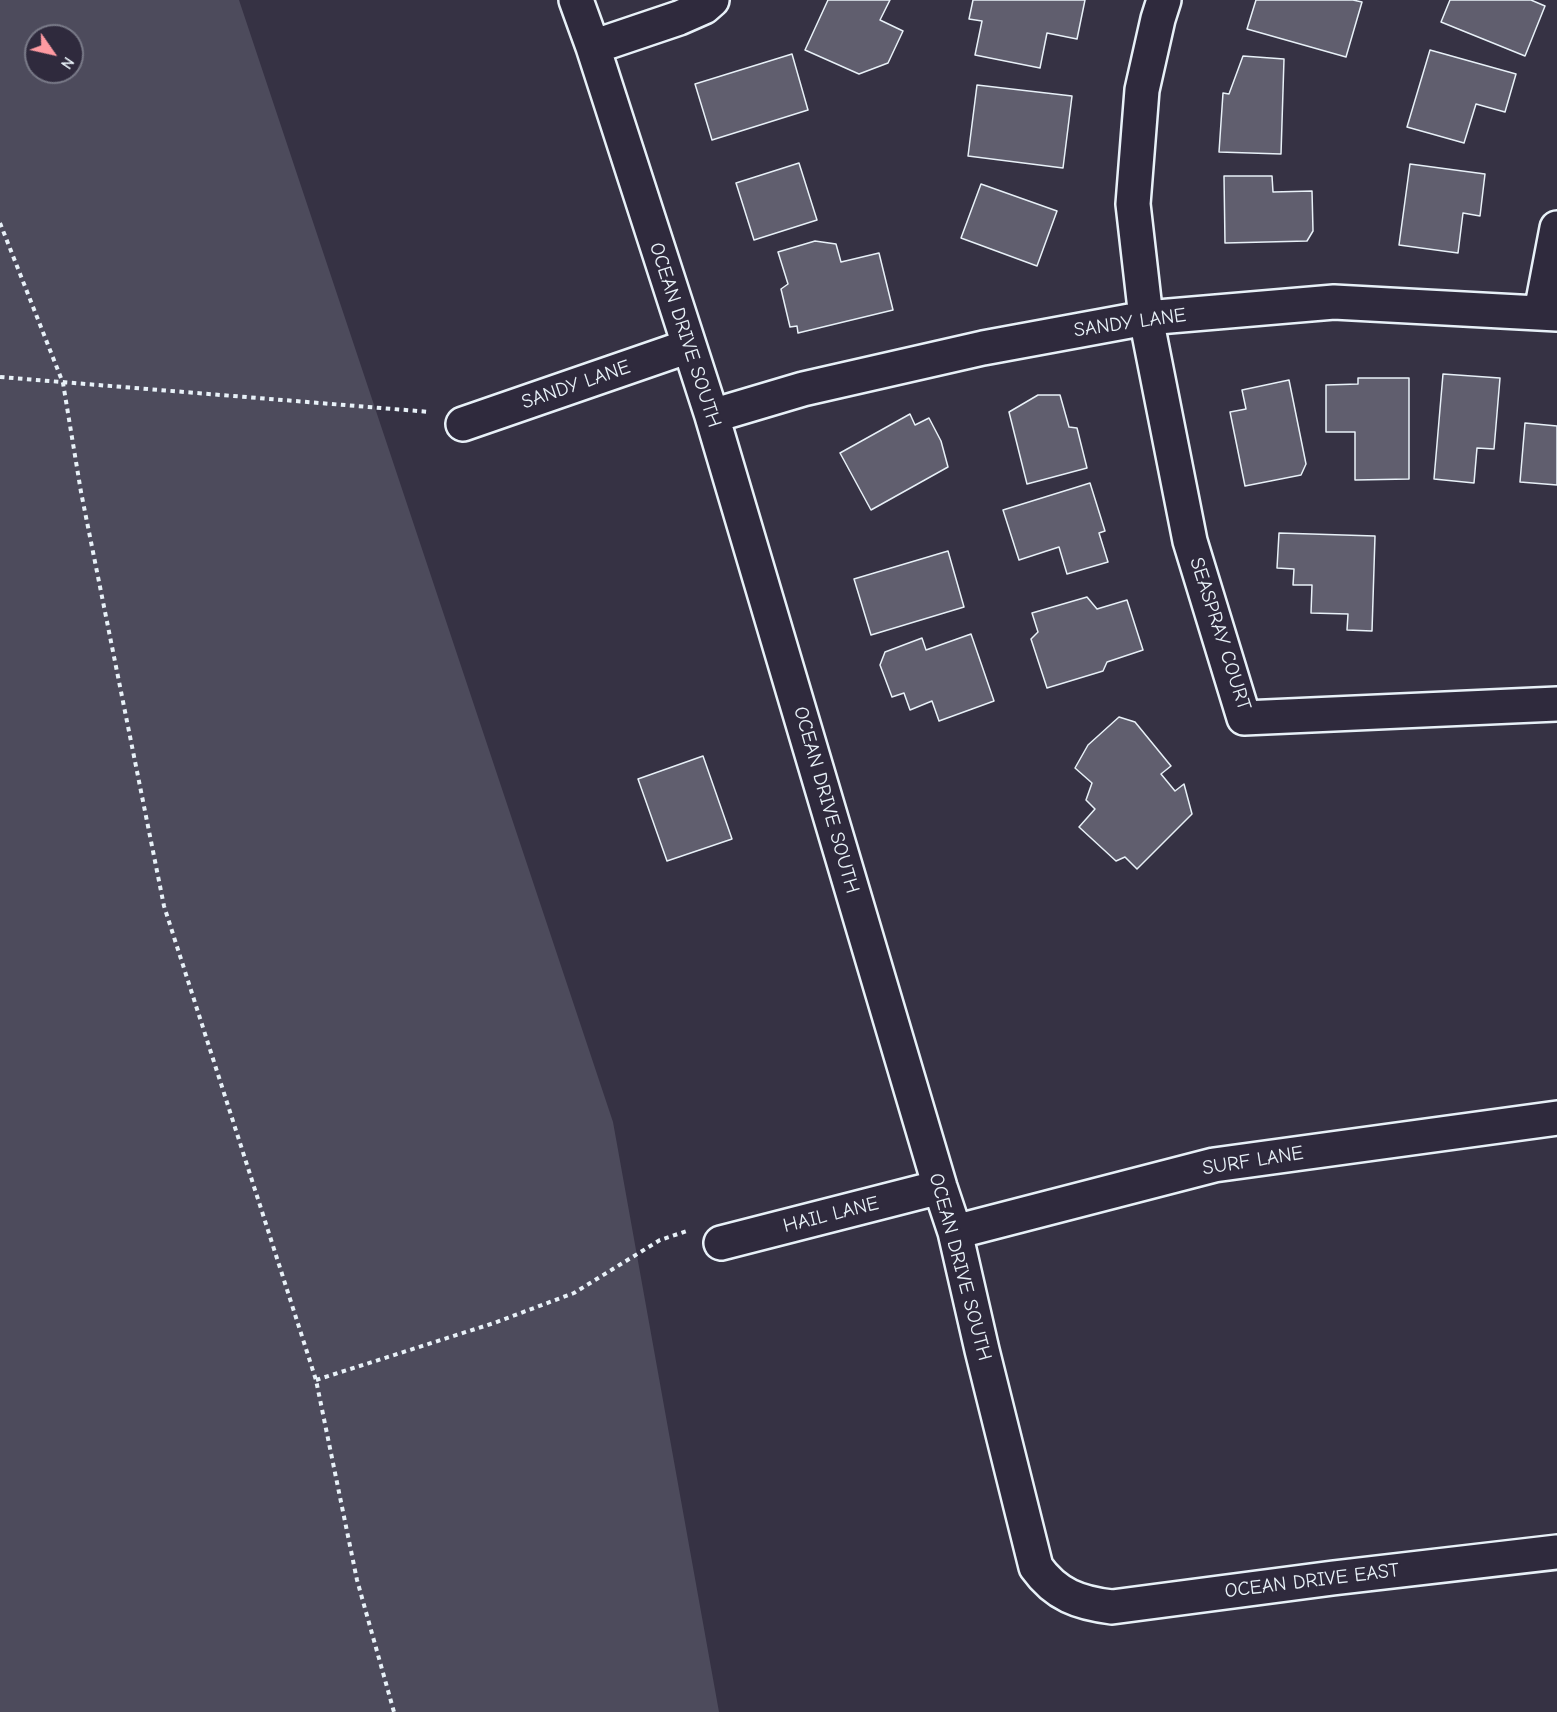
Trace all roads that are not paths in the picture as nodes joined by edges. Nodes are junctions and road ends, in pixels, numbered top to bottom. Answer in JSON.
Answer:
{"nodes":[{"id":1,"x":576,"y":0,"type":"edge"},
{"id":2,"x":712,"y":0,"type":"edge"},
{"id":3,"x":1164,"y":0,"type":"edge"},
{"id":4,"x":593,"y":47,"type":"junction"},
{"id":5,"x":1557,"y":228,"type":"edge"},
{"id":6,"x":1549,"y":313,"type":"edge"},
{"id":7,"x":1146,"y":318,"type":"junction"},
{"id":8,"x":688,"y":346,"type":"junction"},
{"id":9,"x":712,"y":416,"type":"junction"},
{"id":10,"x":463,"y":424,"type":"road end"},
{"id":11,"x":1557,"y":704,"type":"edge"},
{"id":12,"x":1557,"y":1118,"type":"edge"},
{"id":13,"x":940,"y":1187,"type":"junction"},
{"id":14,"x":955,"y":1232,"type":"junction"},
{"id":15,"x":721,"y":1243,"type":"road end"},
{"id":16,"x":1557,"y":1552,"type":"edge"},
{"id":17,"x":1068,"y":1596,"type":"joint"}],
"edges":[{"from":1,"to":4,"type":"street","name":"OCEAN DRIVE SOUTH"},
{"from":2,"to":4,"type":"street"},
{"from":3,"to":7,"type":"street"},
{"from":4,"to":8,"type":"street","name":"OCEAN DRIVE SOUTH"},
{"from":5,"to":6,"type":"street"},
{"from":6,"to":7,"type":"street","name":"SANDY LANE"},
{"from":7,"to":9,"type":"street","name":"SANDY LANE"},
{"from":7,"to":11,"type":"street","name":"SEASPRAY COURT"},
{"from":8,"to":9,"type":"street","name":"OCEAN DRIVE SOUTH"},
{"from":8,"to":10,"type":"street","name":"SANDY LANE"},
{"from":9,"to":13,"type":"street","name":"OCEAN DRIVE SOUTH"},
{"from":12,"to":14,"type":"street","name":"SURF LANE"},
{"from":13,"to":14,"type":"street","name":"OCEAN DRIVE SOUTH"},
{"from":13,"to":15,"type":"street","name":"HAIL LANE"},
{"from":14,"to":17,"type":"street","name":"OCEAN DRIVE SOUTH"},
{"from":16,"to":17,"type":"street","name":"OCEAN DRIVE EAST"}]}
